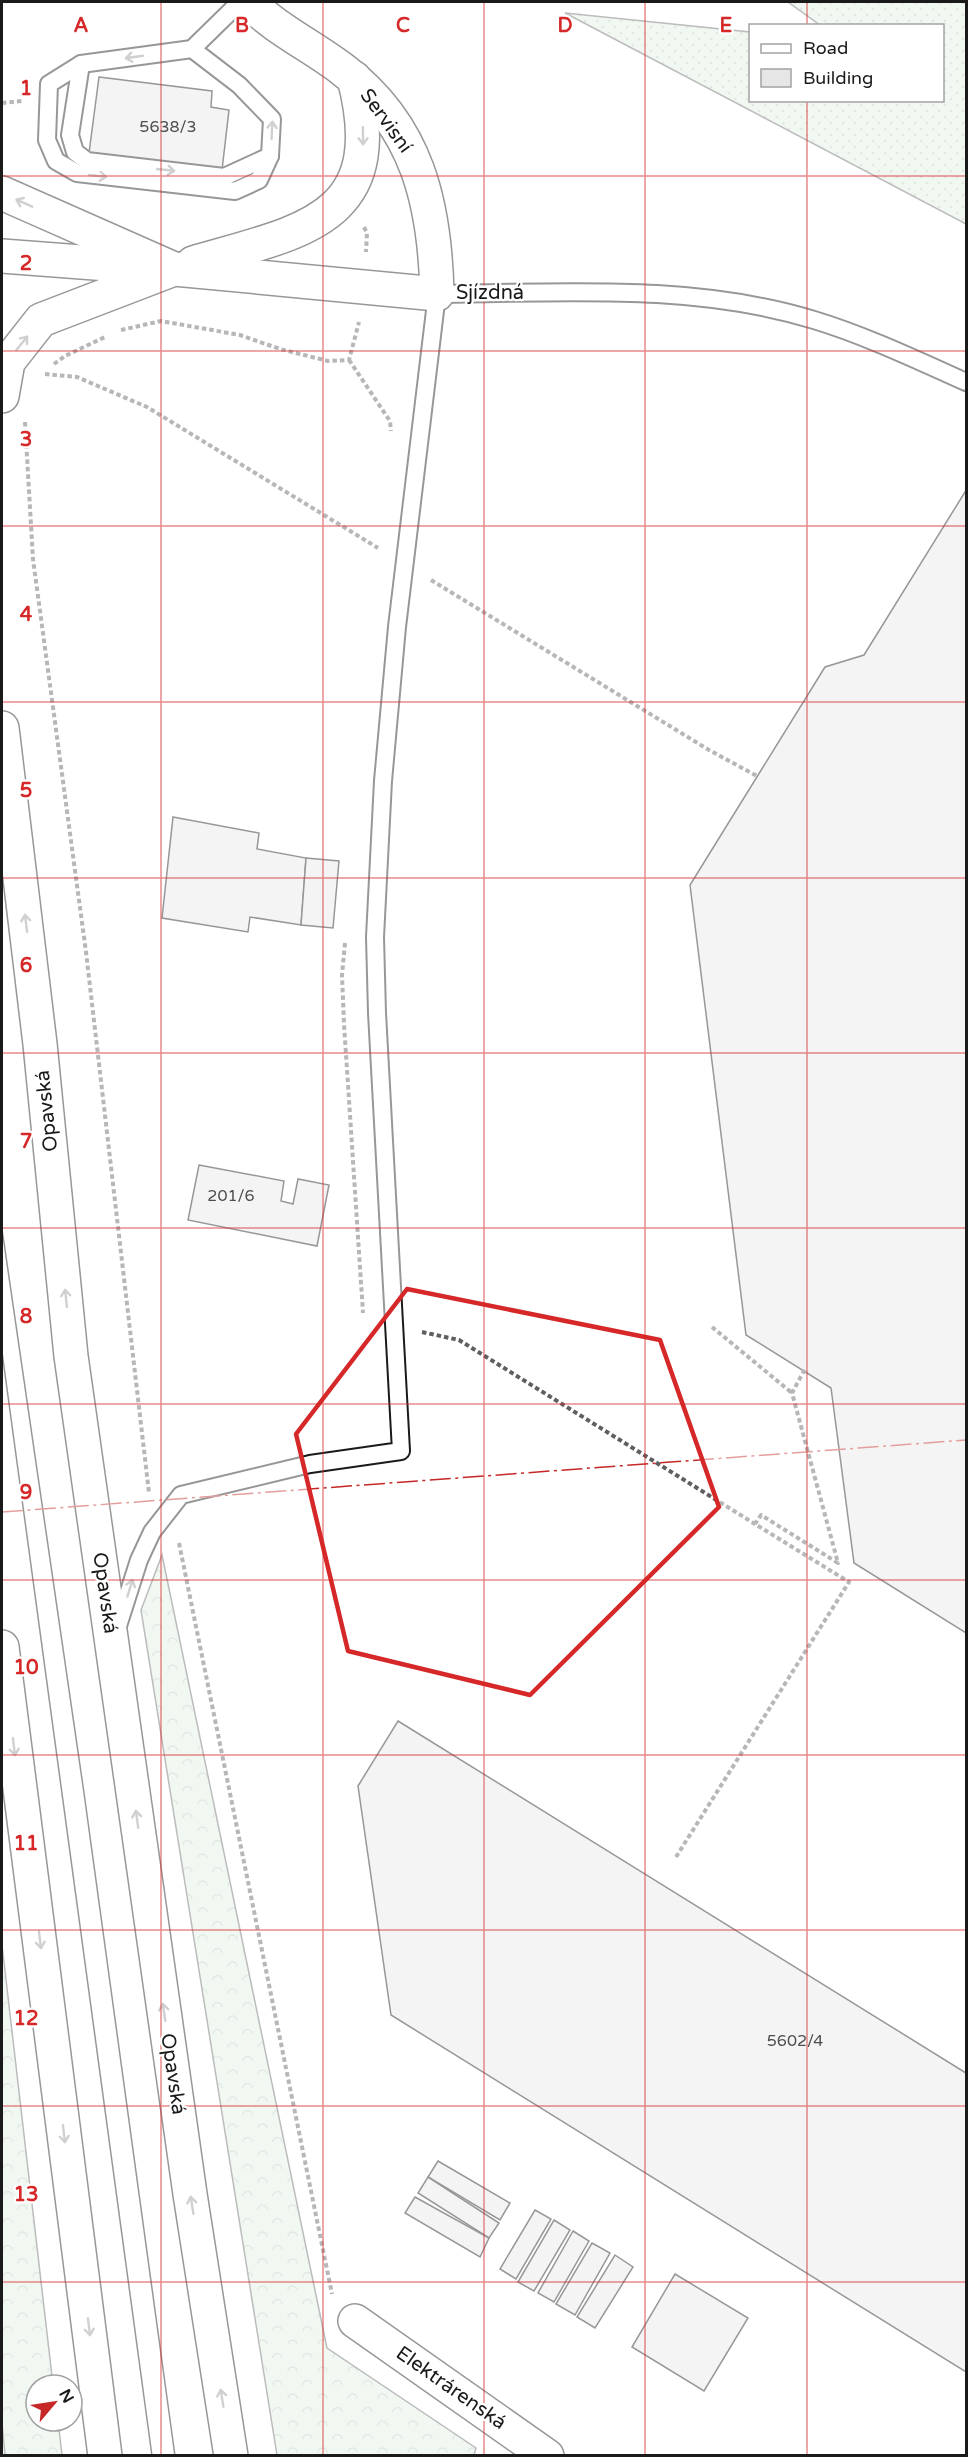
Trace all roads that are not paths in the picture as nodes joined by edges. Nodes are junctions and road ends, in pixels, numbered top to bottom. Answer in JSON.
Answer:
{"nodes":[{"id":1,"x":240,"y":2,"type":"edge"},
{"id":2,"x":249,"y":2,"type":"edge"},
{"id":3,"x":192,"y":49,"type":"junction"},
{"id":4,"x":81,"y":64,"type":"junction"},
{"id":5,"x":354,"y":78,"type":"junction"},
{"id":6,"x":270,"y":156,"type":"junction"},
{"id":7,"x":2,"y":193,"type":"edge"},
{"id":8,"x":2,"y":256,"type":"edge"},
{"id":9,"x":174,"y":269,"type":"junction"},
{"id":10,"x":437,"y":294,"type":"junction"},
{"id":11,"x":966,"y":382,"type":"edge"},
{"id":12,"x":13,"y":405,"type":"edge"},
{"id":13,"x":2,"y":728,"type":"edge"},
{"id":14,"x":112,"y":1644,"type":"junction"},
{"id":15,"x":2,"y":1647,"type":"edge"},
{"id":16,"x":355,"y":2321,"type":"road end"},
{"id":17,"x":105,"y":2456,"type":"edge"},
{"id":18,"x":231,"y":2456,"type":"edge"},
{"id":19,"x":547,"y":2456,"type":"edge"}],
"edges":[{"from":1,"to":3,"type":"lane"},
{"from":2,"to":5,"type":"main road","name":"Servisní"},
{"from":3,"to":4,"type":"lane","one_way":true},
{"from":6,"to":3,"type":"lane","one_way":true},
{"from":4,"to":6,"type":"lane","one_way":true},
{"from":4,"to":6,"type":"lane","one_way":true},
{"from":5,"to":9,"type":"main road","one_way":true},
{"from":5,"to":10,"type":"main road","name":"Servisní"},
{"from":9,"to":7,"type":"main road","one_way":true},
{"from":8,"to":9,"type":"main road","name":"Sjízdná"},
{"from":9,"to":10,"type":"main road","name":"Sjízdná"},
{"from":12,"to":9,"type":"main road","one_way":true},
{"from":10,"to":11,"type":"lane","name":"Sjízdná"},
{"from":14,"to":10,"type":"lane","one_way":true},
{"from":14,"to":13,"type":"main road","name":"Opavská","one_way":true},
{"from":18,"to":14,"type":"main road","name":"Opavská","one_way":true},
{"from":15,"to":17,"type":"main road","one_way":true},
{"from":16,"to":19,"type":"main road","name":"Elektrárenská"}]}
